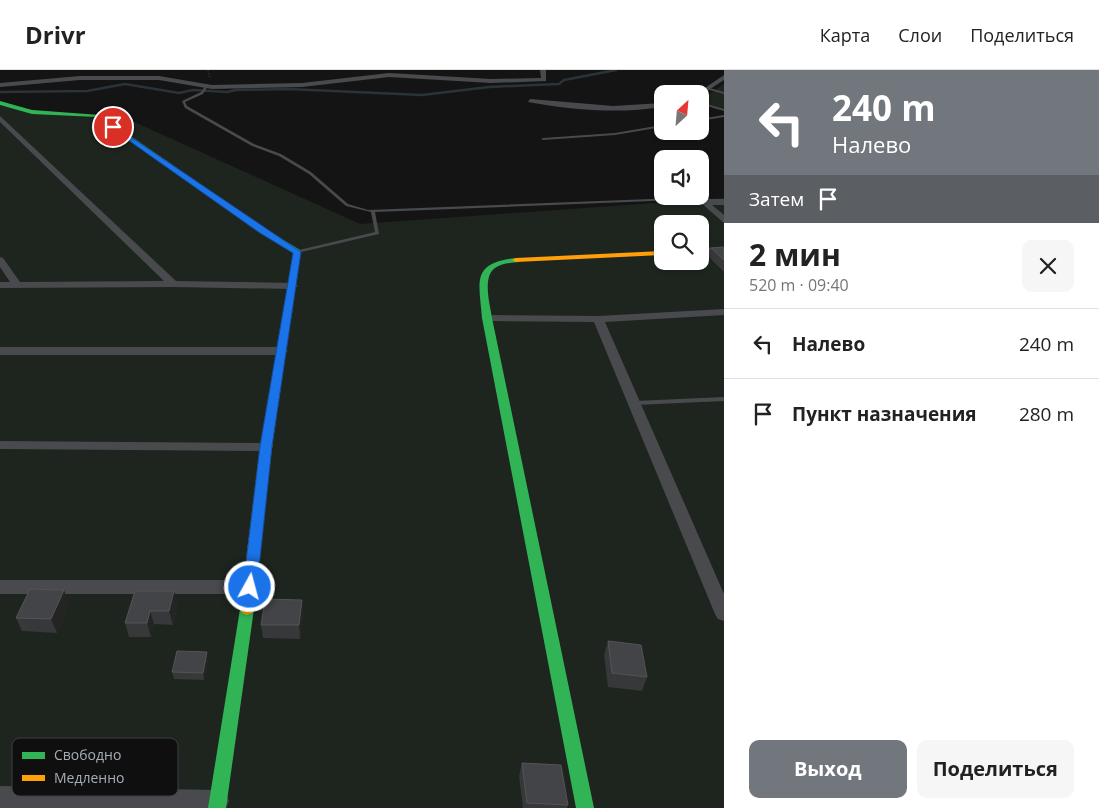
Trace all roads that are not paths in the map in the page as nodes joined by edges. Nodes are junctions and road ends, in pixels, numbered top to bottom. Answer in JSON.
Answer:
{"nodes":[{"id":1,"x":543,"y":70,"type":"edge"},
{"id":2,"x":724,"y":77,"type":"edge"},
{"id":3,"x":0,"y":85,"type":"edge"},
{"id":4,"x":709,"y":87,"type":"edge"},
{"id":5,"x":205,"y":89,"type":"junction"},
{"id":6,"x":709,"y":89,"type":"edge"},
{"id":7,"x":724,"y":93,"type":"edge"},
{"id":8,"x":530,"y":101,"type":"dead end"},
{"id":9,"x":0,"y":103,"type":"edge"},
{"id":10,"x":654,"y":106,"type":"edge"},
{"id":11,"x":709,"y":106,"type":"edge"},
{"id":12,"x":724,"y":110,"type":"edge"},
{"id":13,"x":724,"y":116,"type":"edge"},
{"id":14,"x":0,"y":118,"type":"edge"},
{"id":15,"x":709,"y":118,"type":"edge"},
{"id":16,"x":654,"y":127,"type":"edge"},
{"id":17,"x":543,"y":139,"type":"dead end"},
{"id":18,"x":654,"y":201,"type":"edge"},
{"id":19,"x":709,"y":202,"type":"edge"},
{"id":20,"x":724,"y":202,"type":"edge"},
{"id":21,"x":707,"y":205,"type":"edge"},
{"id":22,"x":373,"y":211,"type":"junction"},
{"id":23,"x":724,"y":220,"type":"edge"},
{"id":24,"x":724,"y":250,"type":"edge"},
{"id":25,"x":709,"y":251,"type":"edge"},
{"id":26,"x":297,"y":252,"type":"junction"},
{"id":27,"x":654,"y":253,"type":"edge"},
{"id":28,"x":0,"y":260,"type":"edge"},
{"id":29,"x":173,"y":284,"type":"junction"},
{"id":30,"x":0,"y":285,"type":"edge"},
{"id":31,"x":18,"y":285,"type":"junction"},
{"id":32,"x":293,"y":286,"type":"junction"},
{"id":33,"x":724,"y":312,"type":"edge"},
{"id":34,"x":487,"y":318,"type":"junction"},
{"id":35,"x":598,"y":319,"type":"junction"},
{"id":36,"x":0,"y":351,"type":"edge"},
{"id":37,"x":282,"y":351,"type":"junction"},
{"id":38,"x":724,"y":399,"type":"edge"},
{"id":39,"x":635,"y":403,"type":"junction"},
{"id":40,"x":0,"y":445,"type":"edge"},
{"id":41,"x":266,"y":446,"type":"junction"},
{"id":42,"x":0,"y":587,"type":"edge"},
{"id":43,"x":250,"y":587,"type":"junction"},
{"id":44,"x":724,"y":614,"type":"edge"},
{"id":45,"x":0,"y":797,"type":"edge"},
{"id":46,"x":217,"y":805,"type":"edge"},
{"id":47,"x":585,"y":808,"type":"edge"}],
"edges":[{"from":1,"to":5,"type":"street"},
{"from":2,"to":4,"type":"street"},
{"from":3,"to":5,"type":"street"},
{"from":5,"to":22,"type":"lane"},
{"from":6,"to":7,"type":"lane"},
{"from":8,"to":10,"type":"street"},
{"from":9,"to":26,"type":"street"},
{"from":11,"to":12,"type":"lane"},
{"from":13,"to":15,"type":"lane"},
{"from":14,"to":29,"type":"street"},
{"from":16,"to":17,"type":"lane"},
{"from":18,"to":22,"type":"lane"},
{"from":19,"to":20,"type":"street"},
{"from":21,"to":23,"type":"street"},
{"from":22,"to":26,"type":"lane"},
{"from":24,"to":25,"type":"street"},
{"from":26,"to":32,"type":"street"},
{"from":27,"to":34,"type":"street"},
{"from":28,"to":31,"type":"street"},
{"from":29,"to":31,"type":"street"},
{"from":29,"to":32,"type":"street"},
{"from":30,"to":31,"type":"street"},
{"from":32,"to":37,"type":"street"},
{"from":33,"to":35,"type":"street"},
{"from":34,"to":35,"type":"street"},
{"from":34,"to":47,"type":"street"},
{"from":35,"to":39,"type":"street"},
{"from":36,"to":37,"type":"street"},
{"from":37,"to":41,"type":"street"},
{"from":38,"to":39,"type":"lane"},
{"from":39,"to":44,"type":"street"},
{"from":40,"to":41,"type":"street"},
{"from":41,"to":43,"type":"street"},
{"from":42,"to":43,"type":"street"},
{"from":43,"to":46,"type":"street"},
{"from":45,"to":46,"type":"street"}]}
